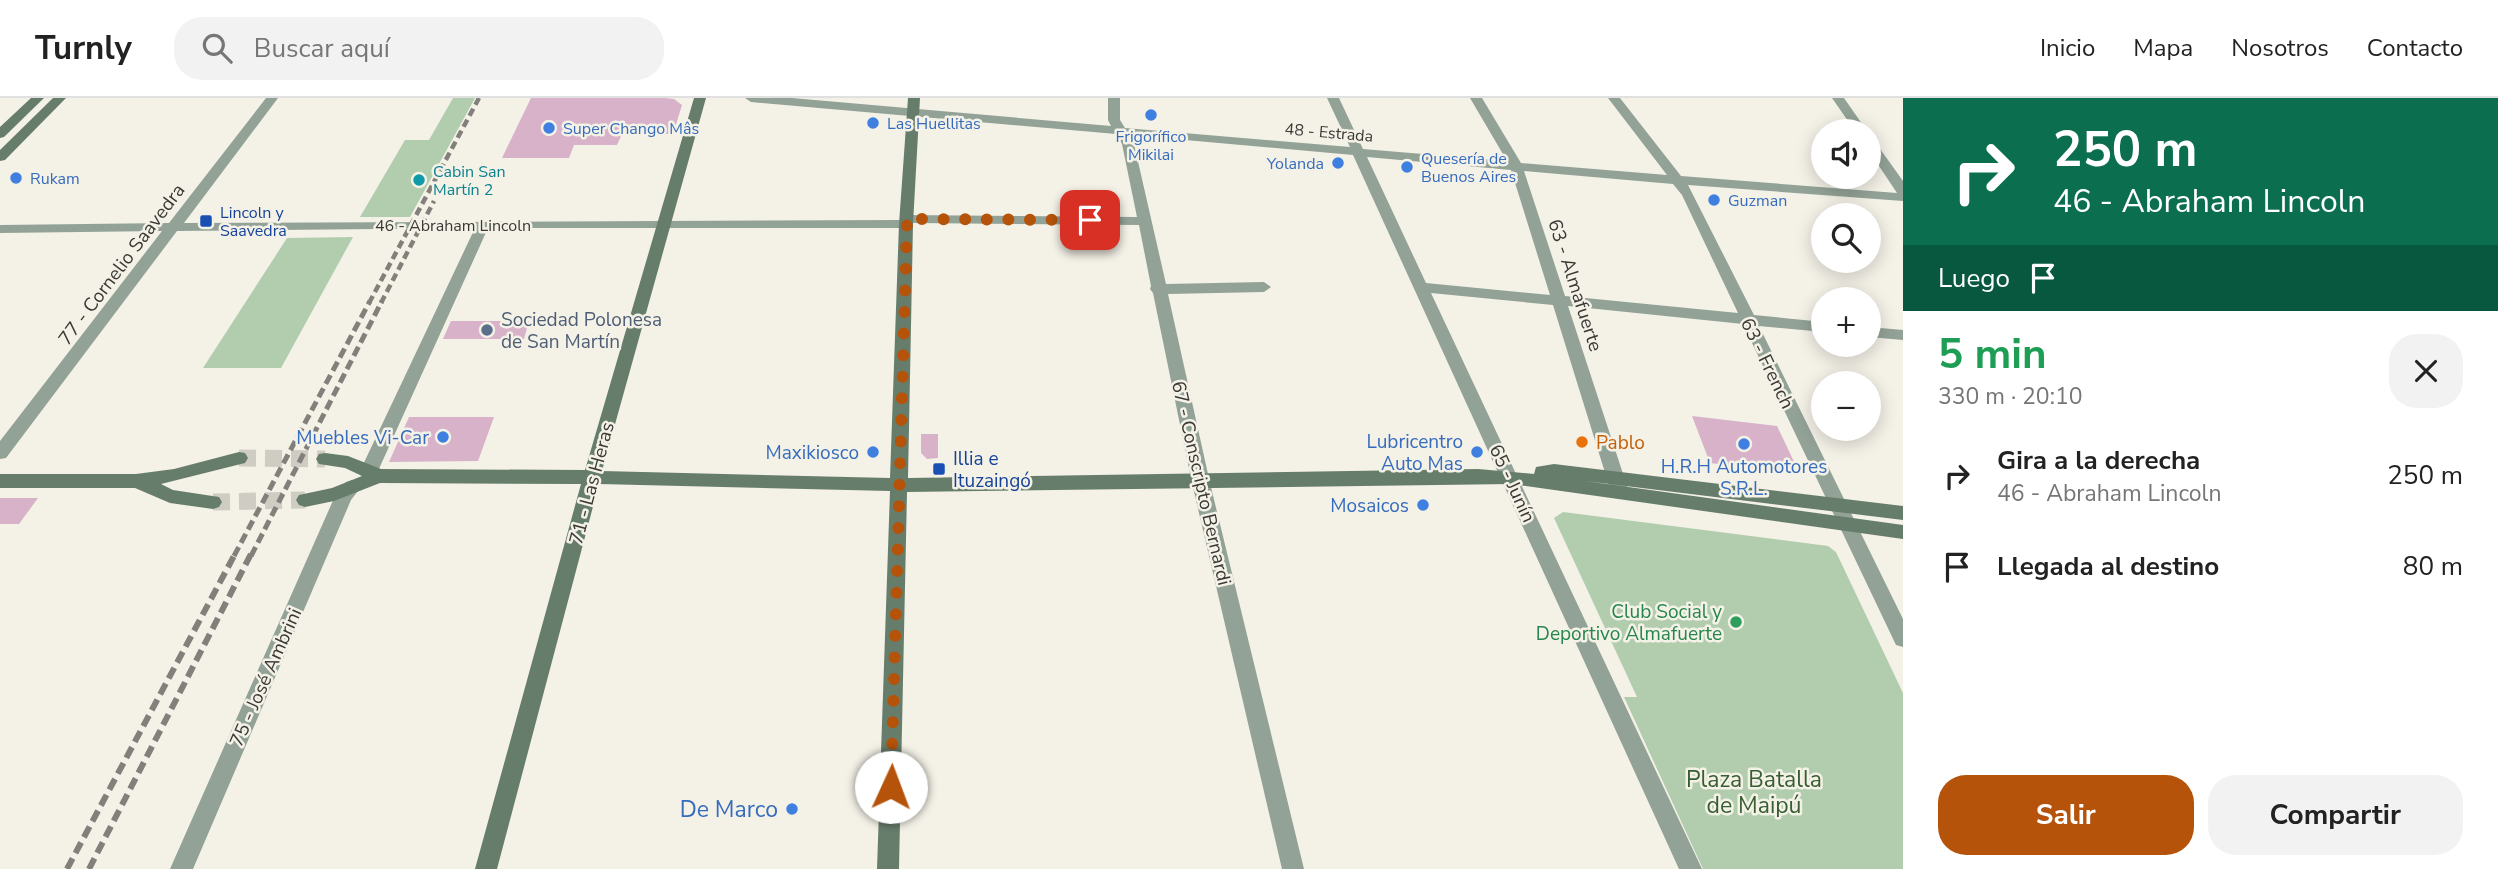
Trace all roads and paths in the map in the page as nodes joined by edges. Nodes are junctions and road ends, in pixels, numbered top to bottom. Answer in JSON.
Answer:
{"nodes":[{"id":1,"x":38,"y":98,"type":"edge"},
{"id":2,"x":60,"y":98,"type":"edge"},
{"id":3,"x":272,"y":98,"type":"edge"},
{"id":4,"x":700,"y":98,"type":"edge"},
{"id":5,"x":751,"y":98,"type":"edge"},
{"id":6,"x":914,"y":98,"type":"edge"},
{"id":7,"x":1114,"y":98,"type":"edge"},
{"id":8,"x":1333,"y":98,"type":"edge"},
{"id":9,"x":1476,"y":98,"type":"edge"},
{"id":10,"x":1614,"y":98,"type":"edge"},
{"id":11,"x":1838,"y":98,"type":"edge"},
{"id":12,"x":913,"y":112,"type":"junction"},
{"id":13,"x":1853,"y":119,"type":"edge"},
{"id":14,"x":1121,"y":131,"type":"junction"},
{"id":15,"x":0,"y":134,"type":"edge"},
{"id":16,"x":1355,"y":151,"type":"junction"},
{"id":17,"x":0,"y":157,"type":"edge"},
{"id":18,"x":1881,"y":159,"type":"edge"},
{"id":19,"x":1516,"y":166,"type":"junction"},
{"id":20,"x":1679,"y":181,"type":"junction"},
{"id":21,"x":1903,"y":191,"type":"edge"},
{"id":22,"x":1903,"y":197,"type":"edge"},
{"id":23,"x":1143,"y":221,"type":"junction"},
{"id":24,"x":907,"y":222,"type":"junction"},
{"id":25,"x":483,"y":225,"type":"junction"},
{"id":26,"x":664,"y":226,"type":"junction"},
{"id":27,"x":173,"y":228,"type":"junction"},
{"id":28,"x":0,"y":229,"type":"edge"},
{"id":29,"x":1264,"y":287,"type":"dead end"},
{"id":30,"x":1423,"y":287,"type":"junction"},
{"id":31,"x":1157,"y":289,"type":"junction"},
{"id":32,"x":1559,"y":299,"type":"junction"},
{"id":33,"x":1747,"y":320,"type":"junction"},
{"id":34,"x":1811,"y":326,"type":"edge"},
{"id":35,"x":1881,"y":333,"type":"edge"},
{"id":36,"x":1903,"y":335,"type":"edge"},
{"id":37,"x":0,"y":453,"type":"edge"},
{"id":38,"x":239,"y":458,"type":"tunnel mouth"},
{"id":39,"x":325,"y":458,"type":"tunnel mouth"},
{"id":40,"x":374,"y":473,"type":"junction"},
{"id":41,"x":592,"y":477,"type":"junction"},
{"id":42,"x":1511,"y":477,"type":"junction"},
{"id":43,"x":0,"y":481,"type":"edge"},
{"id":44,"x":136,"y":481,"type":"junction"},
{"id":45,"x":1201,"y":483,"type":"junction"},
{"id":46,"x":901,"y":485,"type":"junction"},
{"id":47,"x":1618,"y":485,"type":"junction"},
{"id":48,"x":352,"y":487,"type":"junction"},
{"id":49,"x":305,"y":500,"type":"tunnel mouth"},
{"id":50,"x":213,"y":502,"type":"tunnel mouth"},
{"id":51,"x":1836,"y":505,"type":"junction"},
{"id":52,"x":1903,"y":513,"type":"edge"},
{"id":53,"x":1846,"y":524,"type":"junction"},
{"id":54,"x":1903,"y":532,"type":"edge"},
{"id":55,"x":1903,"y":639,"type":"edge"},
{"id":56,"x":181,"y":869,"type":"edge"},
{"id":57,"x":486,"y":869,"type":"edge"},
{"id":58,"x":888,"y":869,"type":"edge"},
{"id":59,"x":1293,"y":869,"type":"edge"},
{"id":60,"x":1691,"y":869,"type":"edge"}],
"edges":[{"from":1,"to":15,"type":"street"},
{"from":2,"to":17,"type":"street"},
{"from":3,"to":27,"type":"street","name":"77 - Cornelio Saavedra"},
{"from":4,"to":26,"type":"street","name":"71 - Las Heras"},
{"from":5,"to":12,"type":"street","name":"48 - Estrada"},
{"from":6,"to":12,"type":"street"},
{"from":7,"to":14,"type":"street","name":"67 - Conscripto Bernardi"},
{"from":8,"to":16,"type":"street","name":"65 - Junín"},
{"from":9,"to":19,"type":"street","name":"63 - Almafuerte"},
{"from":10,"to":20,"type":"street","name":"63 - French"},
{"from":11,"to":13,"type":"street"},
{"from":12,"to":14,"type":"street","name":"48 - Estrada"},
{"from":12,"to":24,"type":"street"},
{"from":14,"to":16,"type":"street","name":"48 - Estrada"},
{"from":14,"to":23,"type":"street","name":"67 - Conscripto Bernardi"},
{"from":16,"to":19,"type":"street","name":"48 - Estrada"},
{"from":16,"to":30,"type":"street","name":"65 - Junín"},
{"from":18,"to":21,"type":"street"},
{"from":19,"to":20,"type":"street","name":"48 - Estrada"},
{"from":19,"to":32,"type":"street","name":"63 - Almafuerte"},
{"from":20,"to":22,"type":"street","name":"48 - Estrada"},
{"from":20,"to":33,"type":"street","name":"63 - French"},
{"from":23,"to":24,"type":"street","name":"46 - Abraham Lincoln"},
{"from":23,"to":31,"type":"street","name":"67 - Conscripto Bernardi"},
{"from":24,"to":26,"type":"street","name":"46 - Abraham Lincoln"},
{"from":24,"to":46,"type":"street"},
{"from":25,"to":26,"type":"street","name":"46 - Abraham Lincoln"},
{"from":25,"to":27,"type":"street","name":"46 - Abraham Lincoln"},
{"from":25,"to":40,"type":"street"},
{"from":26,"to":41,"type":"street","name":"71 - Las Heras"},
{"from":27,"to":28,"type":"street","name":"46 - Abraham Lincoln"},
{"from":27,"to":37,"type":"street","name":"77 - Cornelio Saavedra"},
{"from":29,"to":31,"type":"street"},
{"from":30,"to":32,"type":"street"},
{"from":30,"to":42,"type":"street","name":"65 - Junín"},
{"from":31,"to":45,"type":"street","name":"67 - Conscripto Bernardi"},
{"from":32,"to":33,"type":"street"},
{"from":32,"to":47,"type":"street","name":"63 - Almafuerte"},
{"from":33,"to":34,"type":"street"},
{"from":33,"to":51,"type":"street","name":"63 - French"},
{"from":35,"to":36,"type":"street"},
{"from":38,"to":44,"type":"street"},
{"from":39,"to":40,"type":"street"},
{"from":40,"to":41,"type":"street"},
{"from":40,"to":48,"type":"street"},
{"from":41,"to":46,"type":"street"},
{"from":41,"to":57,"type":"street","name":"71 - Las Heras"},
{"from":42,"to":45,"type":"street"},
{"from":42,"to":47,"type":"street"},
{"from":42,"to":60,"type":"street","name":"65 - Junín"},
{"from":43,"to":44,"type":"street"},
{"from":44,"to":50,"type":"street"},
{"from":45,"to":46,"type":"street"},
{"from":45,"to":59,"type":"street","name":"67 - Conscripto Bernardi"},
{"from":46,"to":58,"type":"street"},
{"from":47,"to":51,"type":"street"},
{"from":47,"to":53,"type":"street"},
{"from":48,"to":49,"type":"street"},
{"from":48,"to":56,"type":"street","name":"75 - José Ambrini"},
{"from":51,"to":52,"type":"street"},
{"from":51,"to":53,"type":"street","name":"63 - French"},
{"from":53,"to":54,"type":"street"},
{"from":53,"to":55,"type":"street","name":"63 - French"}]}
